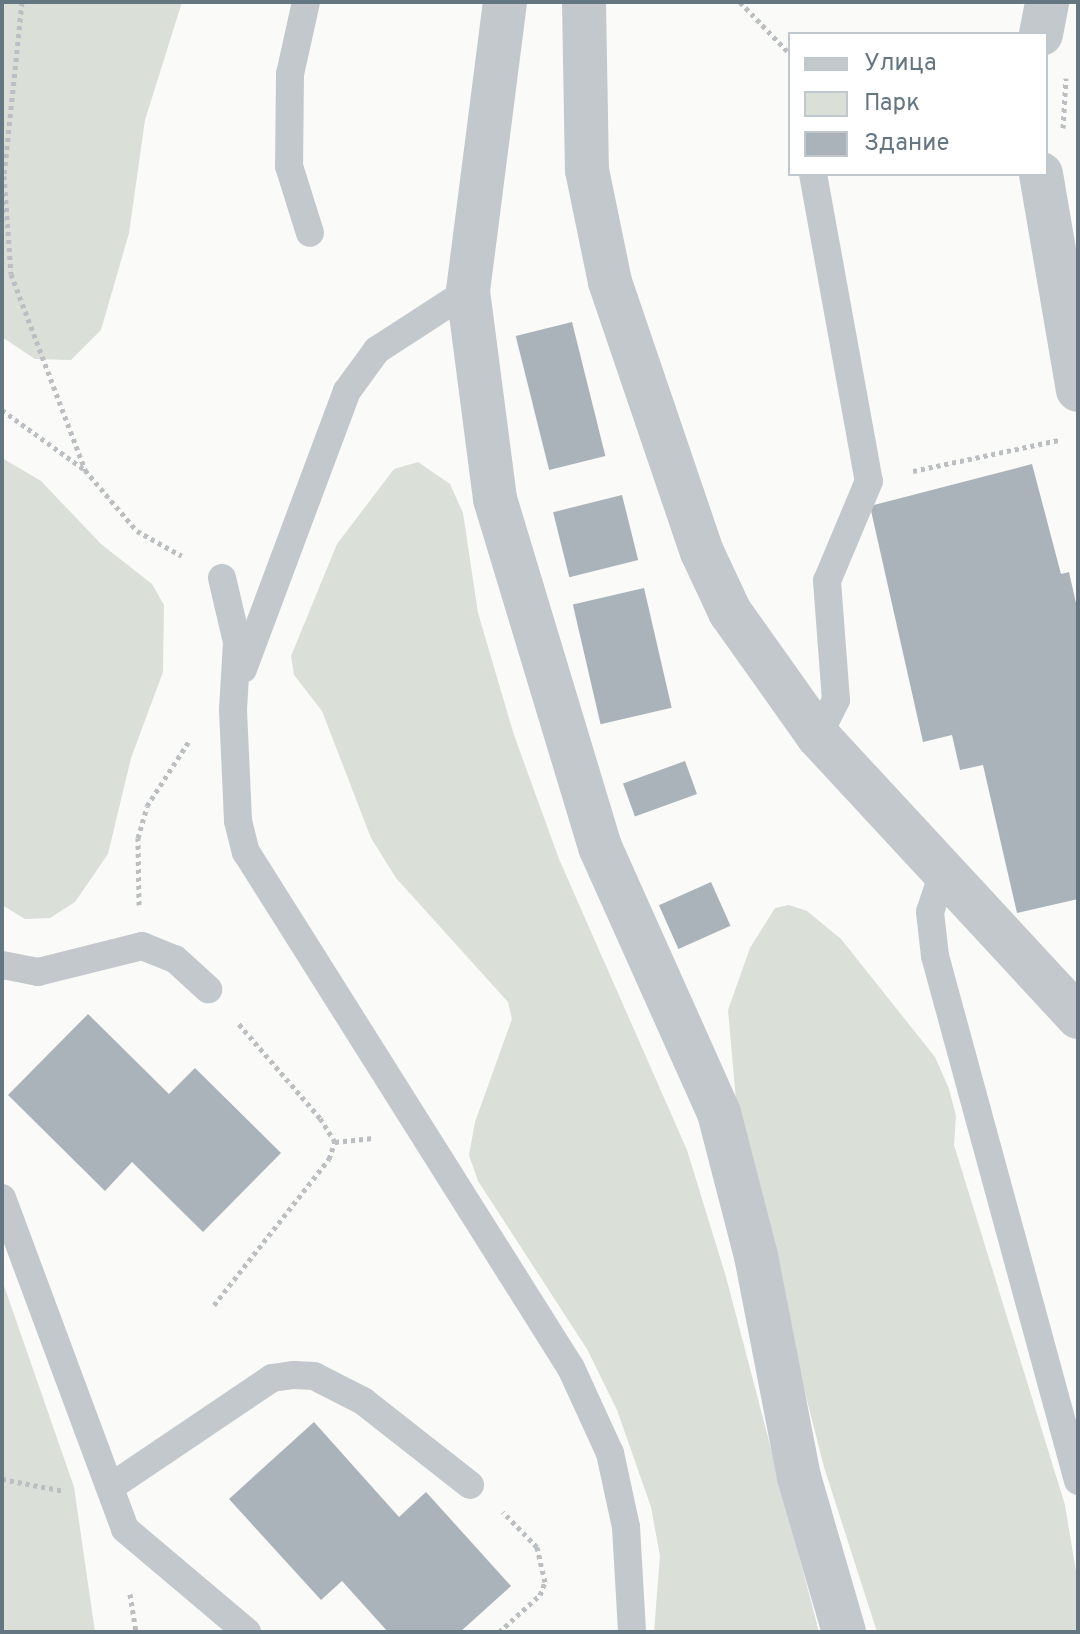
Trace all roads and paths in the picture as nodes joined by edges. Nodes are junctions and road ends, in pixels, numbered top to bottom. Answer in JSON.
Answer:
{"nodes":[{"id":1,"x":22,"y":2,"type":"edge"},
{"id":2,"x":306,"y":2,"type":"edge"},
{"id":3,"x":505,"y":2,"type":"edge"},
{"id":4,"x":584,"y":2,"type":"edge"},
{"id":5,"x":740,"y":2,"type":"edge"},
{"id":6,"x":1047,"y":2,"type":"edge"},
{"id":7,"x":1041,"y":32,"type":"edge"},
{"id":8,"x":788,"y":52,"type":"edge"},
{"id":9,"x":1067,"y":68,"type":"dead end"},
{"id":10,"x":1053,"y":158,"type":"edge"},
{"id":11,"x":813,"y":176,"type":"edge"},
{"id":12,"x":310,"y":233,"type":"dead end"},
{"id":13,"x":468,"y":291,"type":"junction"},
{"id":14,"x":1078,"y":390,"type":"edge"},
{"id":15,"x":2,"y":410,"type":"edge"},
{"id":16,"x":1063,"y":440,"type":"dead end"},
{"id":17,"x":85,"y":470,"type":"junction"},
{"id":18,"x":869,"y":481,"type":"junction"},
{"id":19,"x":222,"y":578,"type":"joint"},
{"id":20,"x":236,"y":689,"type":"junction"},
{"id":21,"x":818,"y":736,"type":"junction"},
{"id":22,"x":944,"y":870,"type":"junction"},
{"id":23,"x":142,"y":946,"type":"junction"},
{"id":24,"x":2,"y":965,"type":"edge"},
{"id":25,"x":208,"y":989,"type":"dead end"},
{"id":26,"x":1078,"y":1017,"type":"edge"},
{"id":27,"x":247,"y":1034,"type":"dead end"},
{"id":28,"x":2,"y":1198,"type":"edge"},
{"id":29,"x":214,"y":1305,"type":"dead end"},
{"id":30,"x":2,"y":1479,"type":"edge"},
{"id":31,"x":1078,"y":1481,"type":"edge"},
{"id":32,"x":470,"y":1485,"type":"dead end"},
{"id":33,"x":112,"y":1486,"type":"junction"},
{"id":34,"x":516,"y":1522,"type":"dead end"},
{"id":35,"x":247,"y":1632,"type":"edge"},
{"id":36,"x":499,"y":1632,"type":"edge"},
{"id":37,"x":632,"y":1632,"type":"edge"},
{"id":38,"x":844,"y":1632,"type":"edge"}],
"edges":[{"from":1,"to":17,"type":"path"},
{"from":2,"to":12,"type":"lane"},
{"from":3,"to":13,"type":"street"},
{"from":4,"to":21,"type":"street"},
{"from":5,"to":8,"type":"path"},
{"from":6,"to":7,"type":"street"},
{"from":9,"to":10,"type":"path"},
{"from":10,"to":14,"type":"street"},
{"from":11,"to":18,"type":"lane"},
{"from":13,"to":20,"type":"lane"},
{"from":13,"to":38,"type":"street"},
{"from":15,"to":17,"type":"path"},
{"from":16,"to":18,"type":"path"},
{"from":17,"to":19,"type":"path"},
{"from":18,"to":21,"type":"lane"},
{"from":19,"to":20,"type":"lane"},
{"from":20,"to":23,"type":"path"},
{"from":20,"to":37,"type":"lane"},
{"from":21,"to":22,"type":"street"},
{"from":22,"to":26,"type":"street"},
{"from":22,"to":31,"type":"lane"},
{"from":23,"to":24,"type":"lane"},
{"from":23,"to":25,"type":"lane"},
{"from":27,"to":29,"type":"path"},
{"from":28,"to":33,"type":"lane"},
{"from":30,"to":33,"type":"path"},
{"from":32,"to":33,"type":"lane"},
{"from":33,"to":35,"type":"lane"},
{"from":34,"to":36,"type":"path"}]}
